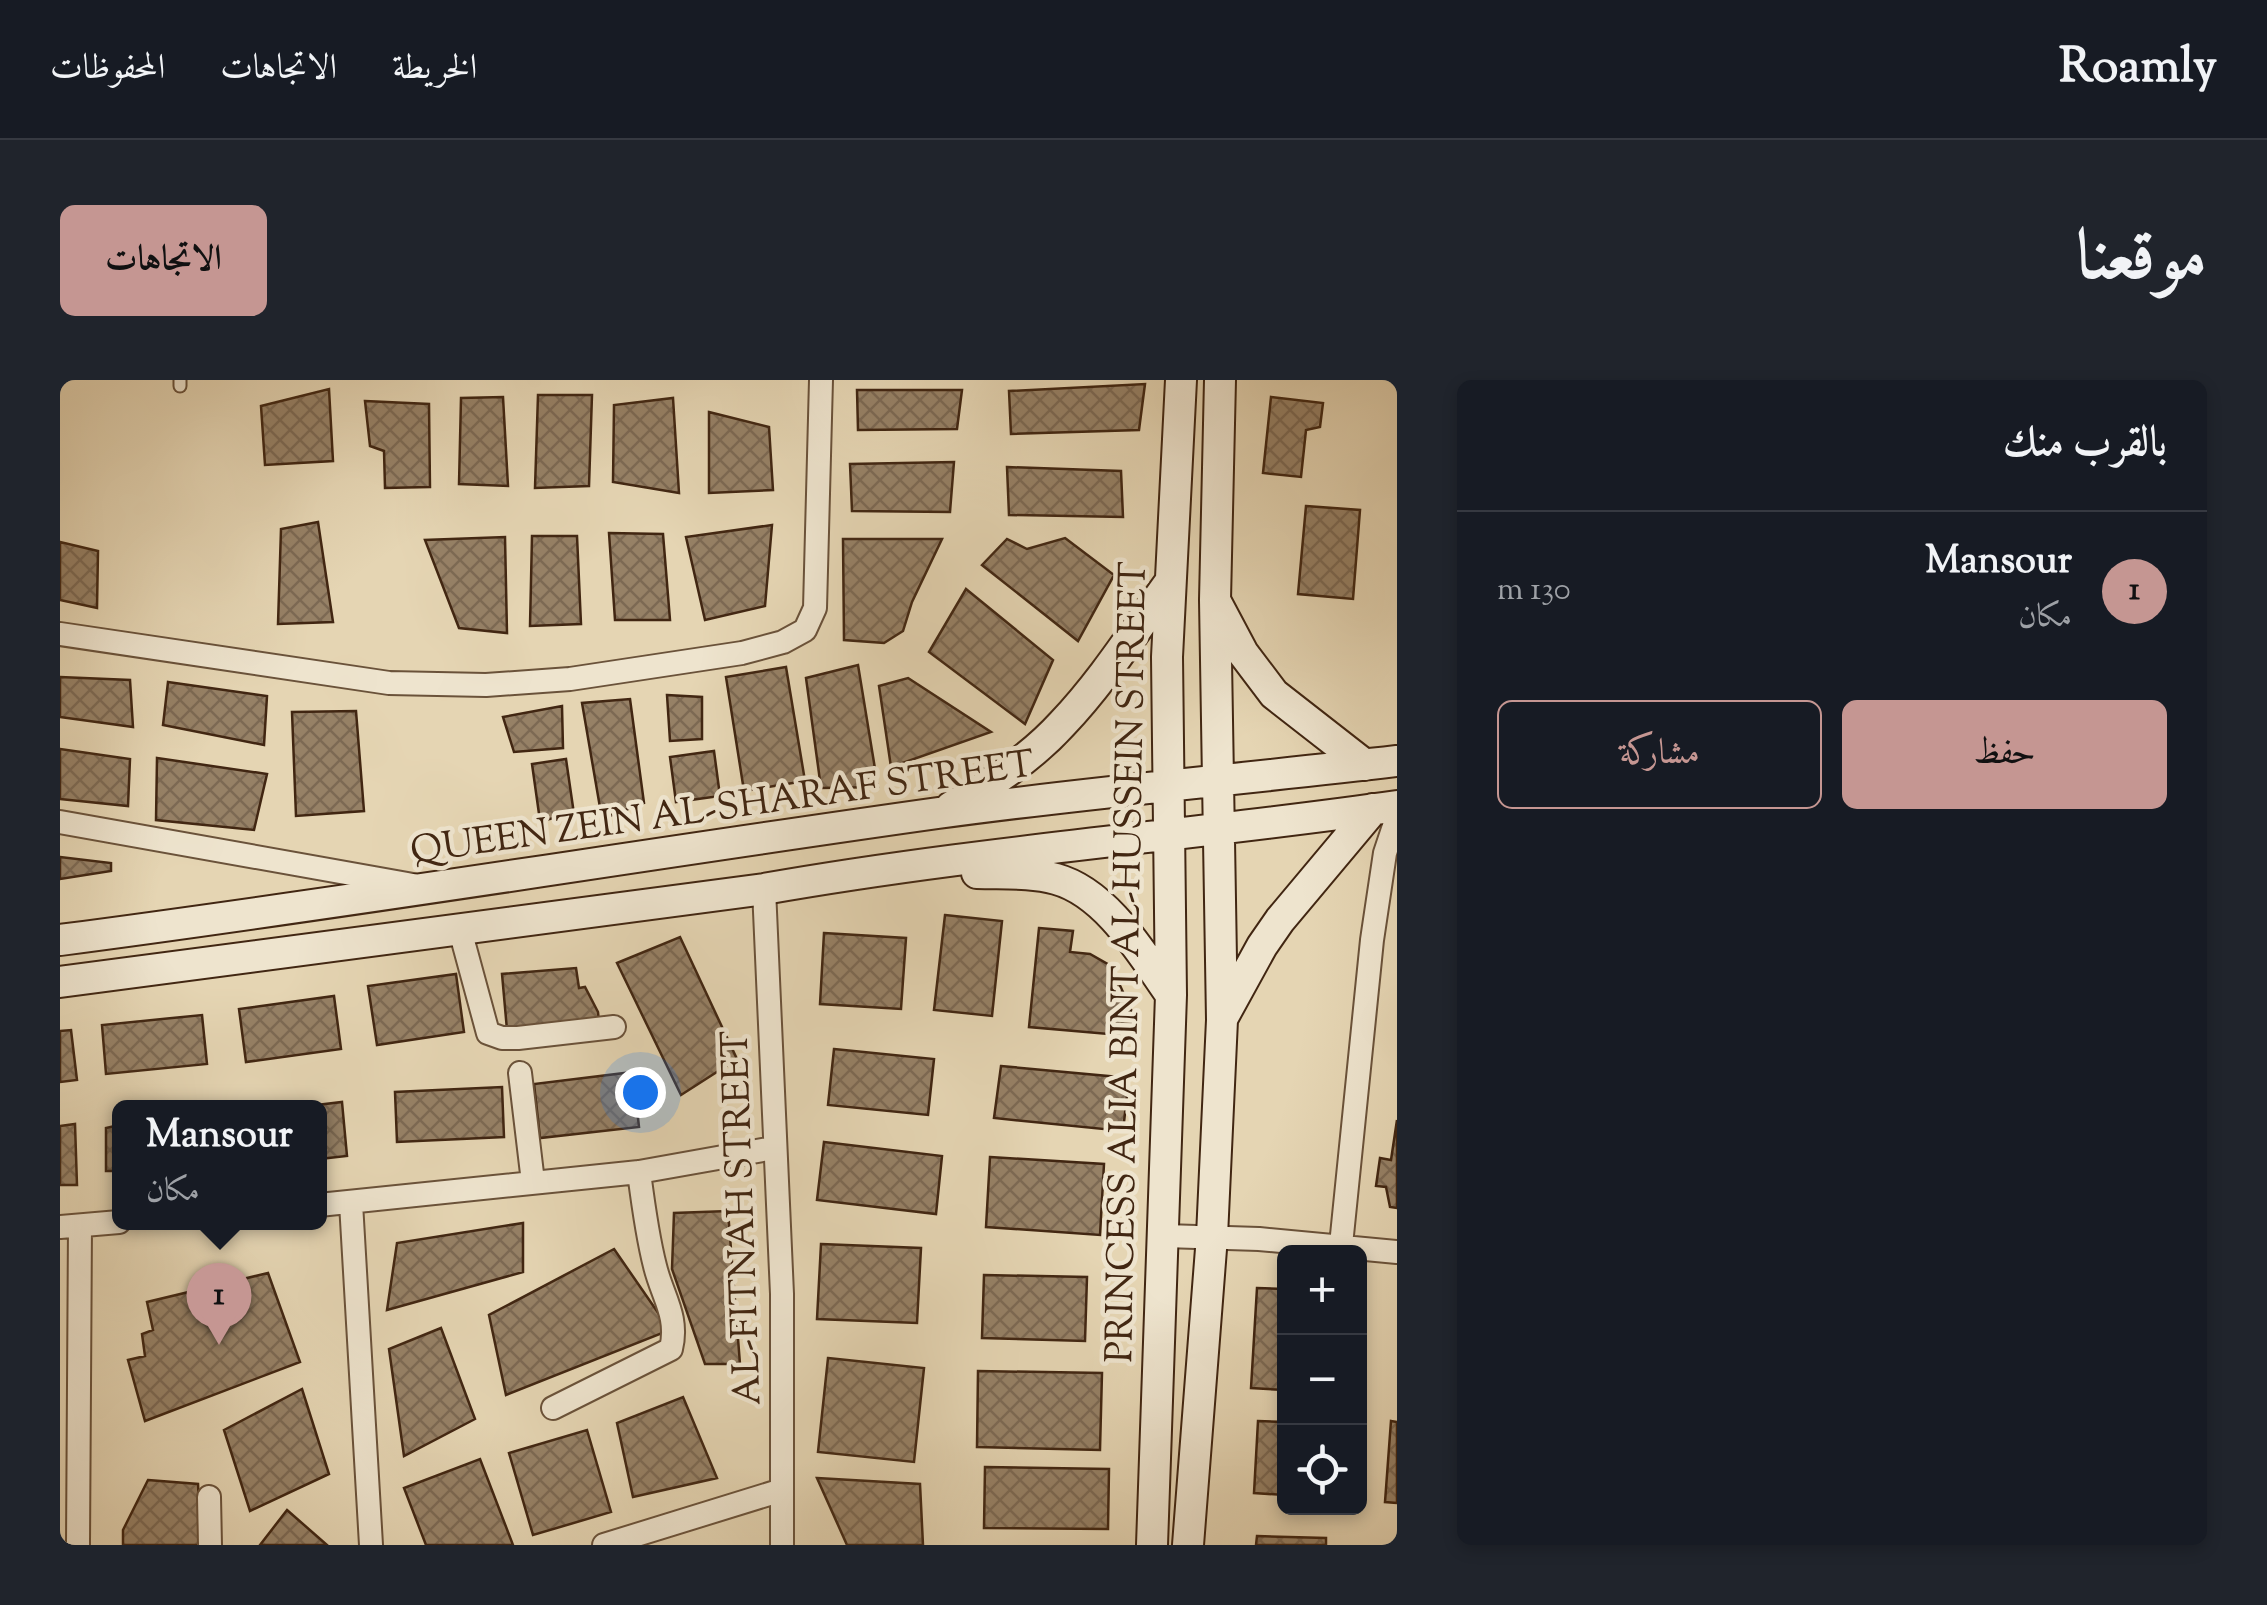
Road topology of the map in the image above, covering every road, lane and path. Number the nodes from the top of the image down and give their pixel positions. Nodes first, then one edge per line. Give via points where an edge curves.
1 (800, 380) edge
2 (1181, 380) edge
3 (1220, 380) edge
4 (822, 381) edge
5 (1170, 582) junction
6 (1215, 600) junction
7 (60, 634) edge
8 (1397, 762) edge
9 (1365, 765) junction
10 (1219, 780) junction
11 (1170, 785) junction
12 (1389, 811) edge
13 (940, 813) junction
14 (60, 822) edge
15 (1220, 830) junction
16 (1171, 836) junction
17 (869, 871) junction
18 (436, 889) junction
19 (764, 890) junction
20 (460, 930) junction
21 (60, 940) edge
22 (60, 982) edge
23 (1171, 995) junction
24 (1222, 1020) junction
25 (614, 1027) dead end
26 (520, 1073) dead end
27 (774, 1148) junction
28 (639, 1172) junction
29 (534, 1182) junction
30 (351, 1203) junction
31 (327, 1205) edge
32 (112, 1223) edge
33 (70, 1226) edge
34 (1165, 1236) junction
35 (1212, 1236) junction
36 (1342, 1244) junction
37 (1397, 1252) edge
38 (553, 1408) dead end
39 (782, 1490) junction
40 (209, 1497) dead end
41 (78, 1545) edge
42 (210, 1545) edge
43 (371, 1545) edge
44 (604, 1545) edge
45 (782, 1545) edge
46 (1152, 1545) edge
47 (1188, 1545) edge

1 - 4 street
2 - 5 main road, PRINCESS ALIA BINT AL-HUSSEIN STREET
3 - 6 main road
4 - 7 street via 815,608 805,630 783,642 588,676 486,685 389,683
5 - 11 main road, PRINCESS ALIA BINT AL-HUSSEIN STREET
5 - 13 main road via 1063,724 1017,764
6 - 9 main road via 1274,694
6 - 10 main road
8 - 9 main road, QUEEN ZEIN AL-SHARAF STREET
9 - 10 main road, QUEEN ZEIN AL-SHARAF STREET
10 - 11 main road, QUEEN ZEIN AL-SHARAF STREET
10 - 15 main road
11 - 13 main road, QUEEN ZEIN AL-SHARAF STREET
11 - 16 main road, PRINCESS ALIA BINT AL-HUSSEIN STREET
12 - 15 main road
12 - 24 main road via 1280,920
12 - 36 street
13 - 18 main road, QUEEN ZEIN AL-SHARAF STREET
14 - 18 street
15 - 16 main road
15 - 24 main road
16 - 17 main road
16 - 23 main road, PRINCESS ALIA BINT AL-HUSSEIN STREET
17 - 19 main road
17 - 23 main road via 1059,879 1110,914
18 - 21 main road, QUEEN ZEIN AL-SHARAF STREET
19 - 20 main road
19 - 27 street, AL-FITNAH STREET
20 - 22 main road
20 - 25 street via 488,1032 518,1038
23 - 34 main road, PRINCESS ALIA BINT AL-HUSSEIN STREET
24 - 35 main road
26 - 29 street
27 - 28 street
27 - 39 street, AL-FITNAH STREET
28 - 29 street
28 - 38 street via 655,1268 673,1312 671,1349
29 - 30 street
30 - 31 street
30 - 43 street
32 - 33 street
33 - 41 street
34 - 35 street
34 - 46 main road, PRINCESS ALIA BINT AL-HUSSEIN STREET
35 - 36 street
35 - 47 main road
36 - 37 street
39 - 44 street
39 - 45 street, AL-FITNAH STREET
40 - 42 street

